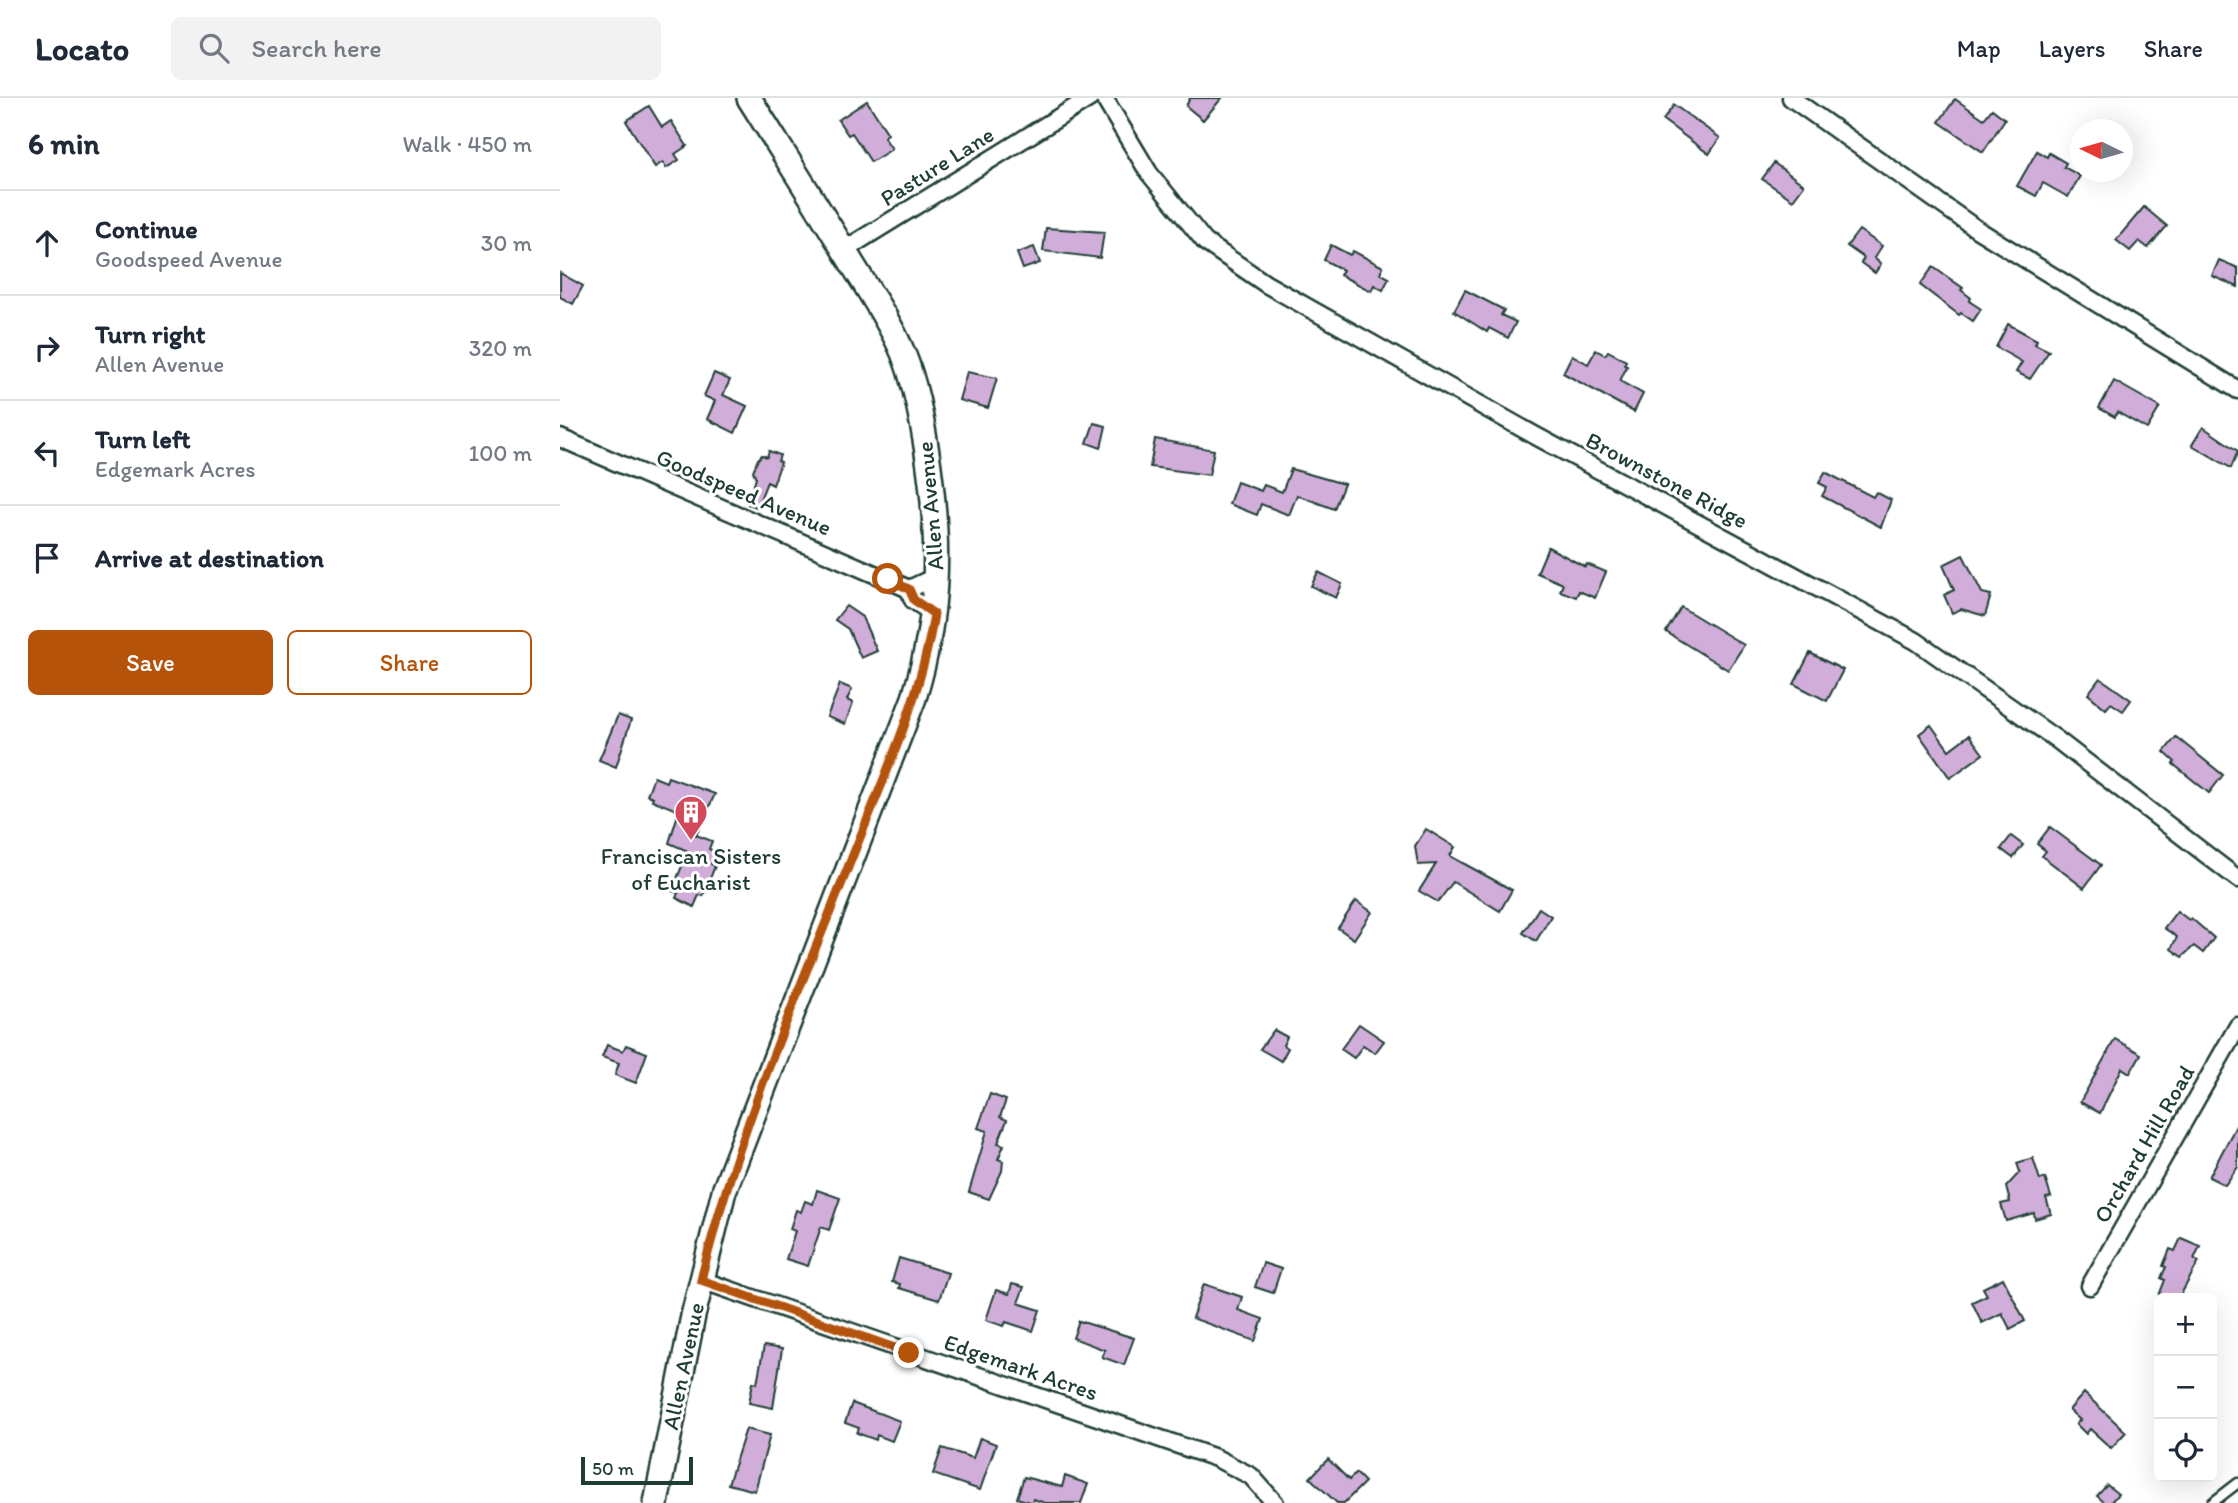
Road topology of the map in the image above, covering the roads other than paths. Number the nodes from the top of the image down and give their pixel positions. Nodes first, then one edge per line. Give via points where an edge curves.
1 (749, 98) edge
2 (1090, 98) edge
3 (1104, 98) edge
4 (1791, 98) edge
5 (844, 250) junction
6 (2238, 390) edge
7 (560, 438) edge
8 (937, 576) junction
9 (909, 589) junction
10 (934, 614) junction
11 (2238, 880) edge
12 (2238, 1026) edge
13 (701, 1280) junction
14 (2090, 1286) dead end
15 (2238, 1483) edge
16 (656, 1503) edge
17 (1275, 1503) edge
18 (2212, 1503) edge

1 - 5 street, Allen Avenue
2 - 5 street, Pasture Lane
3 - 11 street, Brownstone Ridge via 1149,173 1205,242 1266,284 1522,429 1916,641 2056,738
4 - 6 street via 1978,230
5 - 8 street, Allen Avenue via 903,352 913,384 929,464
7 - 9 street, Goodspeed Avenue
8 - 9 street
8 - 10 street, Allen Avenue
9 - 10 street, Goodspeed Avenue via 914,600
10 - 13 street, Allen Avenue via 914,698 737,1150
12 - 14 street, Orchard Hill Road
13 - 16 street, Allen Avenue
13 - 17 street, Edgemark Acres via 1227,1462 1251,1476
15 - 18 lane

